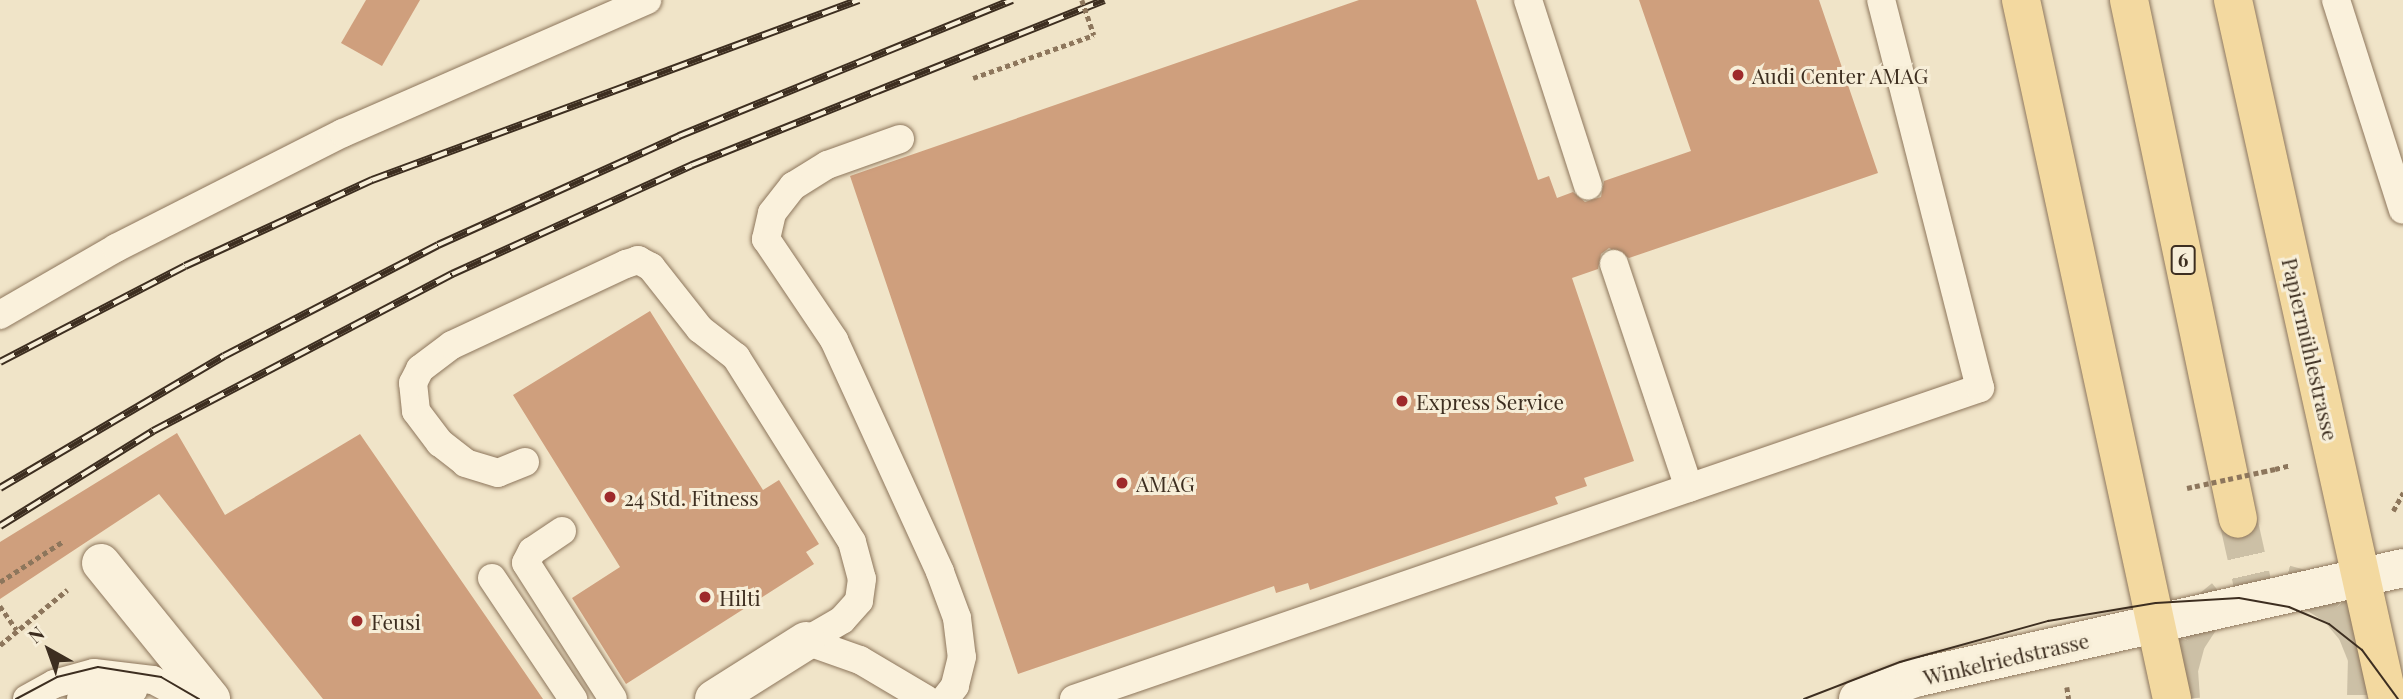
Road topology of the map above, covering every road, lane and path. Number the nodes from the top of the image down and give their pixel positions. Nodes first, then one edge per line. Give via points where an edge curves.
1 (647, 0) edge
2 (1082, 0) edge
3 (1528, 0) edge
4 (1881, 0) edge
5 (2021, 0) edge
6 (2129, 0) edge
7 (2233, 0) edge
8 (2336, 0) edge
9 (973, 78) dead end
10 (901, 139) dead end
11 (1588, 186) dead end
12 (2403, 210) edge
13 (1614, 264) dead end
14 (0, 315) edge
15 (525, 462) dead end
16 (2274, 469) dead end
17 (1689, 488) junction
18 (2188, 488) dead end
19 (2403, 493) edge
20 (2392, 512) dead end
21 (2238, 519) tunnel mouth
22 (562, 531) dead end
23 (72, 536) dead end
24 (101, 562) joint
25 (2403, 568) edge
26 (2361, 577) junction
27 (492, 578) dead end
28 (0, 582) edge
29 (0, 606) edge
30 (2155, 623) junction
31 (17, 630) junction
32 (806, 641) junction
33 (0, 645) edge
34 (27, 699) edge
35 (81, 699) edge
36 (181, 699) edge
37 (188, 699) edge
38 (211, 699) edge
39 (573, 699) edge
40 (613, 699) edge
41 (714, 699) edge
42 (926, 699) edge
43 (945, 699) edge
44 (1073, 699) edge
45 (1858, 699) edge
46 (2172, 699) edge
47 (2388, 699) edge

1 - 14 lane via 343,134 116,248
2 - 9 path, bridge via 1094,35
3 - 11 lane
4 - 17 lane via 1980,388
5 - 30 main road
6 - 21 main road, 6
7 - 26 main road, Papiermühlestrasse
8 - 12 lane
10 - 43 lane via 827,165 793,186 772,213 766,239 769,251 834,340 940,572 957,618 962,657 955,686
13 - 17 lane
15 - 32 lane via 498,473 466,463 440,443 416,411 413,383 419,369 452,345 626,264 638,260 651,267 694,322 736,357 852,542 862,579 859,601 842,620
16 - 18 path, bridge
17 - 44 lane
19 - 20 path
22 - 40 lane via 532,551 526,563
23 - 28 path
24 - 31 path
24 - 38 main road
25 - 26 main road, Winkelriedstrasse
26 - 30 main road, Winkelriedstrasse
26 - 47 main road, Papiermühlestrasse
27 - 39 lane
29 - 31 path
30 - 45 main road, Winkelriedstrasse via 1915,678
30 - 46 main road
31 - 33 path
32 - 41 main road
32 - 42 lane via 860,660
34 - 37 lane via 54,684 94,673 153,680
35 - 36 lane via 130,689

